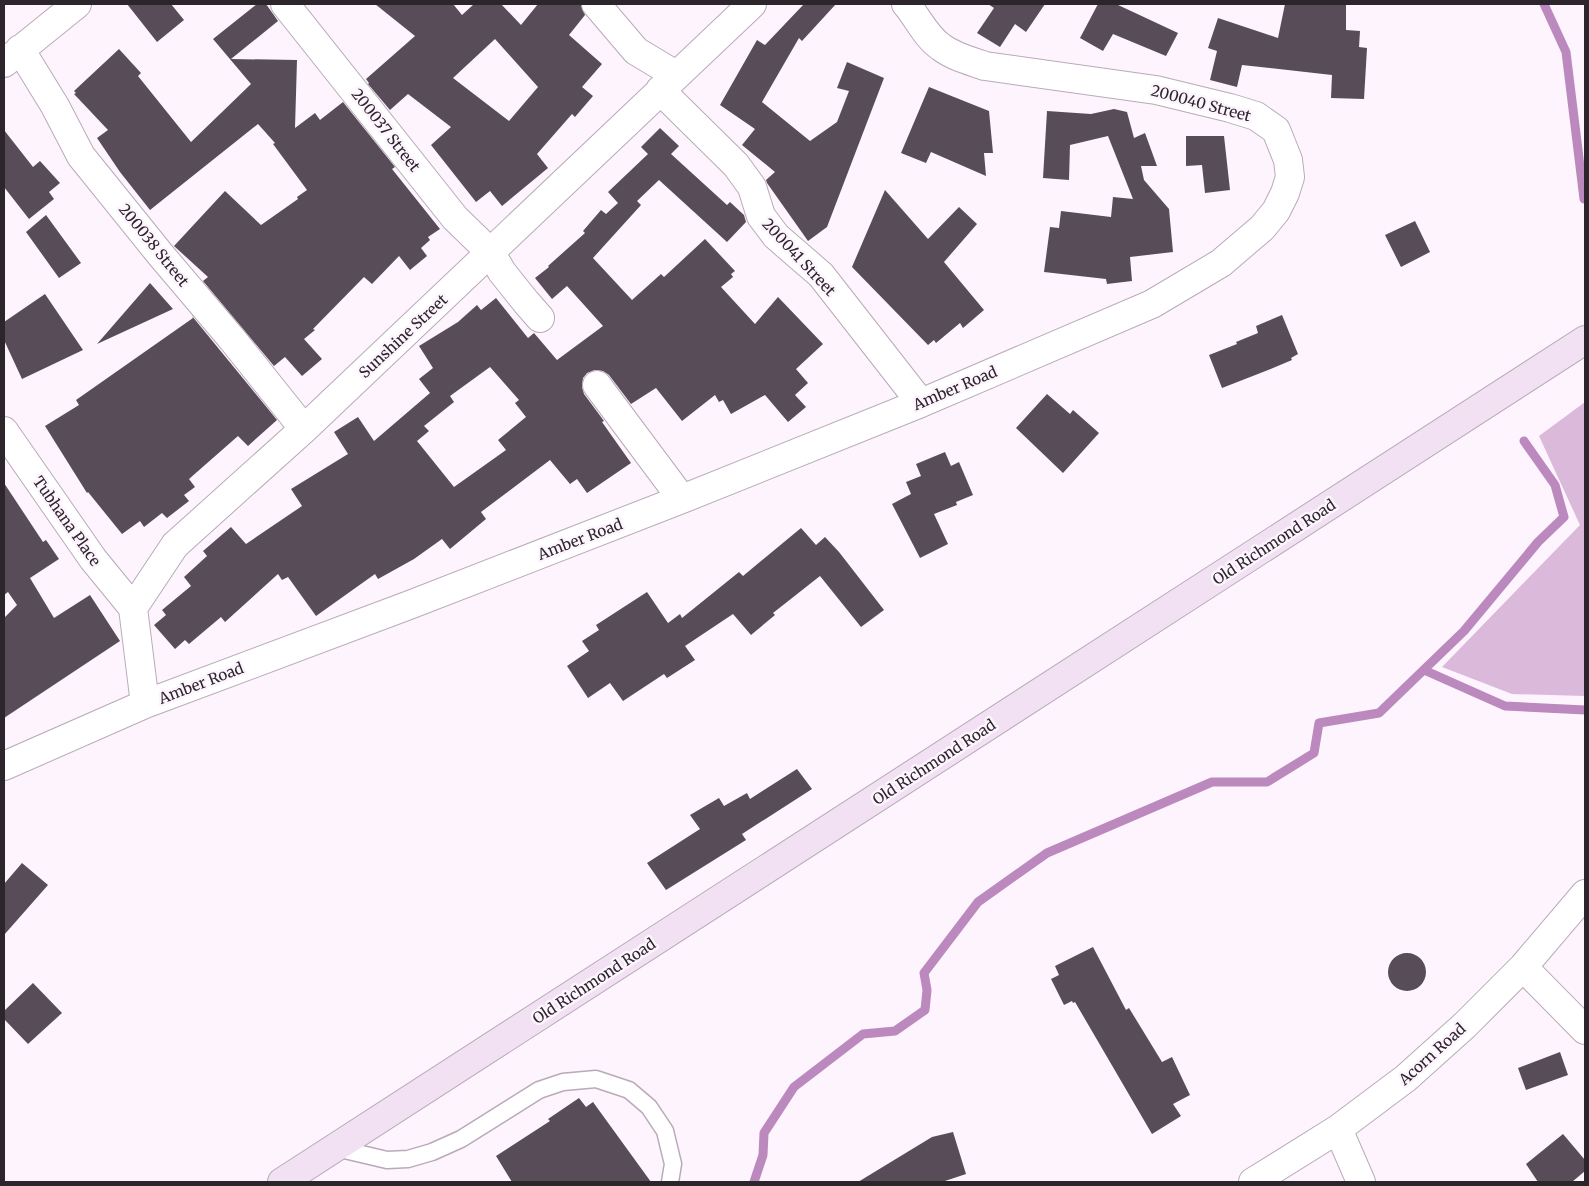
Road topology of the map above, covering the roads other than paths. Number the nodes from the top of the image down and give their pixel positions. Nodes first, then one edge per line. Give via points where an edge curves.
1 (77, 4) edge
2 (285, 4) edge
3 (596, 4) edge
4 (752, 4) edge
5 (906, 4) edge
6 (12, 56) edge
7 (668, 82) junction
8 (491, 253) junction
9 (1152, 304) joint
10 (540, 318) dead end
11 (1585, 340) edge
12 (597, 385) dead end
13 (921, 403) junction
14 (304, 429) junction
15 (4, 431) edge
16 (682, 499) junction
17 (133, 608) junction
18 (145, 704) junction
19 (4, 766) edge
20 (1585, 894) edge
21 (1523, 967) junction
22 (1585, 1030) edge
23 (1338, 1128) junction
24 (336, 1148) junction
25 (282, 1182) edge
26 (670, 1182) edge
27 (1253, 1182) edge
28 (1361, 1182) edge

1 - 6 street
2 - 8 street, 200037 Street via 455,218
3 - 7 street, 200041 Street
4 - 7 street, Sunshine Street
5 - 9 street, 200040 Street via 941,47 985,66 1156,90 1256,116 1276,130 1288,160 1290,177 1276,211 1222,264
6 - 14 street, 200038 Street via 55,106 82,156
7 - 8 street, Sunshine Street
7 - 13 street, 200041 Street via 752,187 761,216 776,236 820,275
8 - 10 street, 200037 Street via 502,272
8 - 14 street, Sunshine Street
9 - 13 street, Amber Road
11 - 24 street, Old Richmond Road
12 - 16 street
13 - 16 street, Amber Road
14 - 17 street, Sunshine Street via 175,545
15 - 17 street, Tubhana Place via 93,559
16 - 18 street, Amber Road
17 - 18 street
18 - 19 street, Amber Road
20 - 21 street, Acorn Road
21 - 22 street
21 - 23 street, Acorn Road via 1406,1078
23 - 27 street, Acorn Road
23 - 28 street
24 - 25 street, Old Richmond Road
24 - 26 lane via 387,1160 408,1159 461,1139 539,1090 563,1082 596,1079 629,1090 649,1107 665,1131 672,1164

